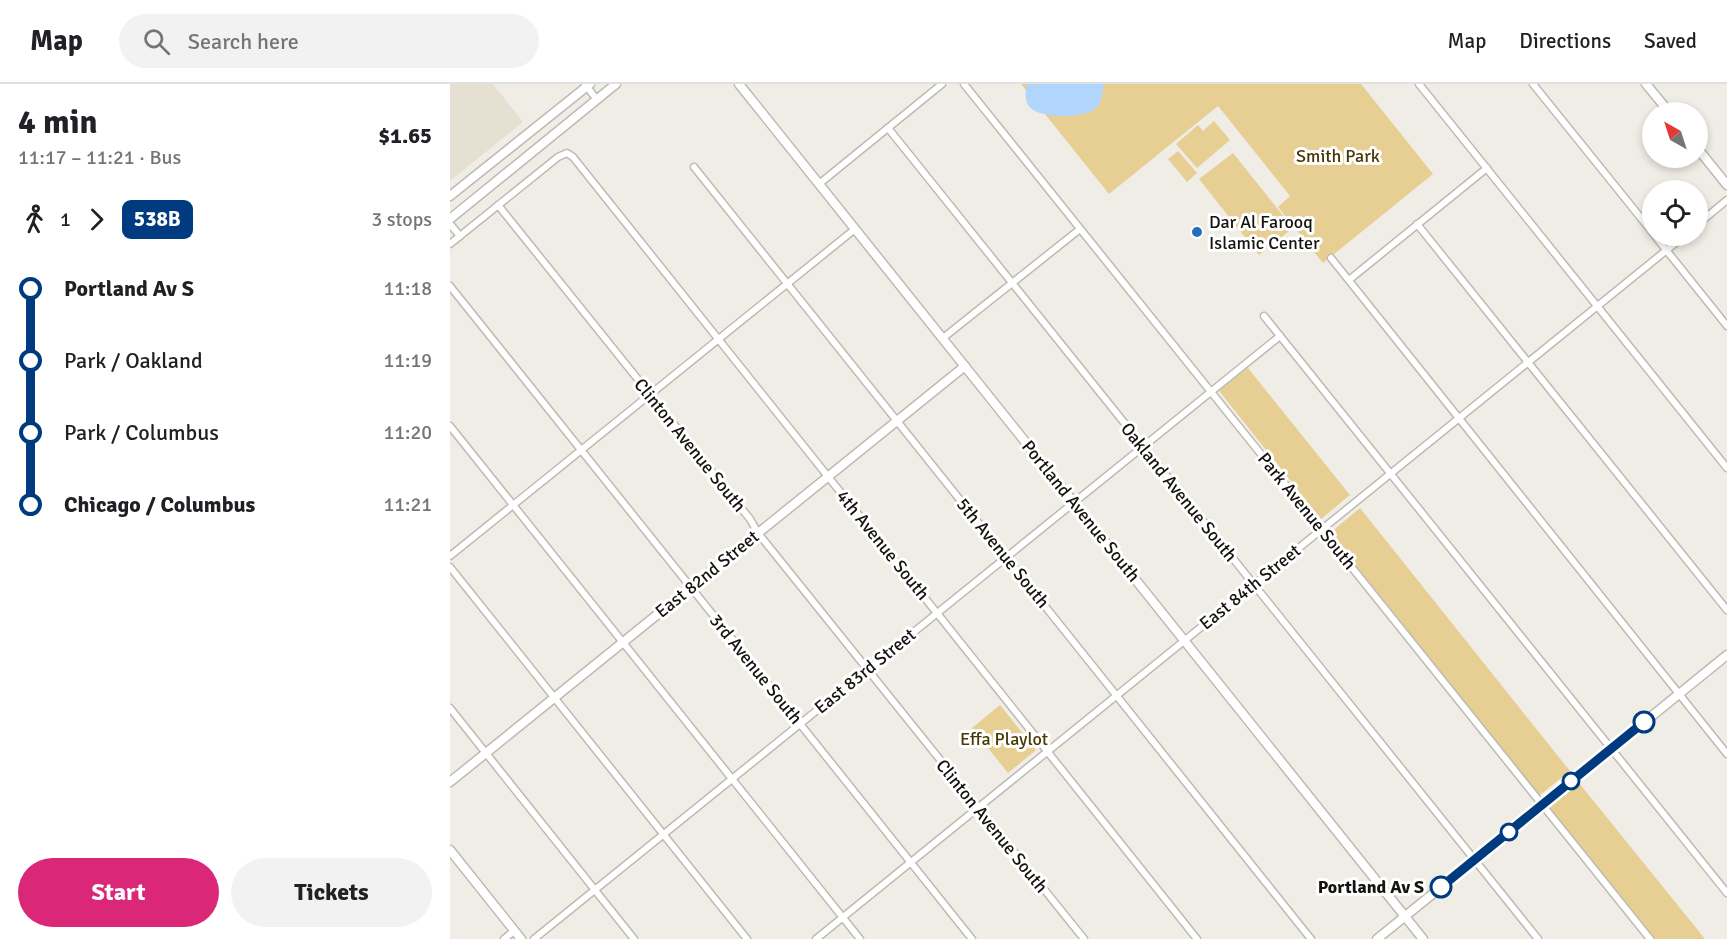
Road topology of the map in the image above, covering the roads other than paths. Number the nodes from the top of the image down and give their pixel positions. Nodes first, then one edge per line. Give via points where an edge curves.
1 (616, 84) edge
2 (739, 84) edge
3 (942, 84) edge
4 (964, 84) edge
5 (1419, 84) edge
6 (1533, 84) edge
7 (1646, 84) edge
8 (587, 85) edge
9 (597, 100) junction
10 (1661, 102) edge
11 (554, 113) junction
12 (565, 126) junction
13 (537, 128) junction
14 (888, 128) junction
15 (547, 141) junction
16 (1708, 161) edge
17 (694, 167) dead end
18 (1487, 168) junction
19 (819, 184) junction
20 (1727, 185) edge
21 (450, 196) edge
22 (1727, 200) edge
23 (498, 205) junction
24 (1708, 216) edge
25 (450, 219) edge
26 (1642, 219) edge
27 (450, 224) edge
28 (1418, 224) junction
29 (855, 229) junction
30 (1080, 229) junction
31 (460, 236) junction
32 (450, 244) edge
33 (1663, 246) edge
34 (1671, 246) edge
35 (1666, 250) junction
36 (1332, 258) dead end
37 (1349, 280) junction
38 (1012, 282) junction
39 (788, 284) junction
40 (450, 286) edge
41 (1597, 306) junction
42 (1264, 316) dead end
43 (1727, 326) edge
44 (1280, 336) junction
45 (942, 338) junction
46 (718, 339) junction
47 (1528, 362) junction
48 (965, 366) junction
49 (1211, 392) junction
50 (650, 394) junction
51 (1459, 418) junction
52 (897, 420) junction
53 (450, 426) edge
54 (1143, 447) junction
55 (581, 450) junction
56 (1727, 468) edge
57 (1390, 474) junction
58 (829, 476) junction
59 (1074, 503) junction
60 (513, 505) junction
61 (1322, 530) junction
62 (758, 533) junction
63 (450, 556) edge
64 (1006, 557) junction
65 (450, 567) edge
66 (1253, 585) junction
67 (691, 587) junction
68 (1727, 610) edge
69 (938, 613) junction
70 (1184, 641) junction
71 (623, 642) junction
72 (1727, 655) edge
73 (867, 670) junction
74 (1678, 694) junction
75 (1117, 696) junction
76 (555, 698) junction
77 (450, 708) edge
78 (800, 724) junction
79 (1610, 749) junction
80 (1048, 752) junction
81 (486, 753) junction
82 (1727, 754) edge
83 (732, 779) junction
84 (450, 782) edge
85 (1542, 805) junction
86 (978, 808) junction
87 (664, 834) junction
88 (450, 850) edge
89 (1474, 860) junction
90 (911, 862) junction
91 (595, 890) junction
92 (1727, 893) edge
93 (1404, 917) junction
94 (843, 918) junction
95 (514, 931) junction
96 (504, 939) edge
97 (521, 939) edge
98 (534, 939) edge
99 (634, 939) edge
100 (747, 939) edge
101 (816, 939) edge
102 (860, 939) edge
103 (972, 939) edge
104 (1084, 939) edge
105 (1197, 939) edge
106 (1311, 939) edge
107 (1377, 939) edge
108 (1423, 939) edge
109 (1538, 939) edge
110 (1650, 939) edge

1 - 9 main road
2 - 19 main road, Portland Avenue South
3 - 14 street
4 - 30 street, Park Avenue South
5 - 18 street
6 - 26 street
7 - 10 main road
8 - 9 street
8 - 11 main road
9 - 12 main road
11 - 12 main road
11 - 13 main road
12 - 15 main road
13 - 15 main road
13 - 21 main road
14 - 19 street
14 - 38 street, Oakland Avenue South
15 - 25 main road
16 - 20 main road
17 - 39 street, 5th Avenue South
18 - 28 street
18 - 41 street
19 - 29 main road, Portland Avenue South
22 - 24 street
23 - 31 street
23 - 46 street, 4th Avenue South via 567,153
23 - 50 street, Clinton Avenue South
27 - 31 street
28 - 37 street
28 - 47 street
29 - 39 street
29 - 45 main road, Portland Avenue South
30 - 38 street
30 - 49 street, Park Avenue South
31 - 32 street
33 - 35 street
34 - 35 street, East 84th Street
35 - 41 street, East 84th Street
35 - 43 street
36 - 37 street
37 - 51 street
38 - 45 street
38 - 54 street, Oakland Avenue South
39 - 46 street
39 - 52 street, 5th Avenue South
40 - 55 street, 3rd Avenue South
41 - 47 street, East 84th Street
41 - 56 street
42 - 44 street
44 - 49 street, East 83rd Street
44 - 57 street
45 - 48 main road, Portland Avenue South
46 - 50 street
46 - 58 street, 4th Avenue South
47 - 51 street, East 84th Street
47 - 68 street
48 - 52 main road, East 82nd Street
48 - 59 main road, Portland Avenue South
49 - 54 street, East 83rd Street
49 - 61 street, Park Avenue South
50 - 55 street
50 - 62 street, Clinton Avenue South
51 - 57 street, East 84th Street
51 - 74 street
52 - 58 main road, East 82nd Street
52 - 64 street, 5th Avenue South
53 - 60 street
54 - 59 street, East 83rd Street
54 - 66 street, Oakland Avenue South
55 - 60 street
55 - 67 street, 3rd Avenue South
57 - 61 street, East 84th Street
57 - 79 street
58 - 62 main road, East 82nd Street
58 - 69 street, 4th Avenue South
59 - 64 street, East 83rd Street
59 - 70 main road, Portland Avenue South
60 - 63 street
60 - 71 street
61 - 66 street, East 84th Street
61 - 85 street, Park Avenue South
62 - 67 main road, East 82nd Street
62 - 73 street, Clinton Avenue South
64 - 69 street, East 83rd Street
64 - 75 street, 5th Avenue South
65 - 76 street
66 - 70 street, East 84th Street
66 - 89 street, Oakland Avenue South
67 - 71 main road, East 82nd Street
67 - 78 street, 3rd Avenue South
69 - 73 street, East 83rd Street
69 - 80 street, 4th Avenue South
70 - 75 street, East 84th Street
70 - 93 main road, Portland Avenue South
71 - 76 main road, East 82nd Street
71 - 83 street
72 - 74 main road
73 - 78 street, East 83rd Street
73 - 86 street, Clinton Avenue South
74 - 79 main road
74 - 82 street
75 - 80 street, East 84th Street
75 - 106 street, 5th Avenue South
76 - 81 main road, East 82nd Street
76 - 87 street
77 - 81 street
78 - 83 street, East 83rd Street
78 - 90 street, 3rd Avenue South
79 - 85 main road
79 - 92 street
80 - 86 street, East 84th Street
80 - 105 street, 4th Avenue South
81 - 84 main road, East 82nd Street
81 - 91 street
83 - 87 street, East 83rd Street
83 - 94 street
85 - 89 main road
85 - 110 street, Park Avenue South
86 - 90 street, East 84th Street
86 - 104 street, Clinton Avenue South
87 - 91 street, East 83rd Street
87 - 100 street
88 - 95 main road
89 - 93 main road
89 - 109 street, Oakland Avenue South
90 - 94 street, East 84th Street
90 - 103 street, 3rd Avenue South
91 - 98 street, East 83rd Street
91 - 99 street
93 - 107 main road
93 - 108 main road, Portland Avenue South
94 - 101 street, East 84th Street
94 - 102 street
95 - 96 street
95 - 97 main road

